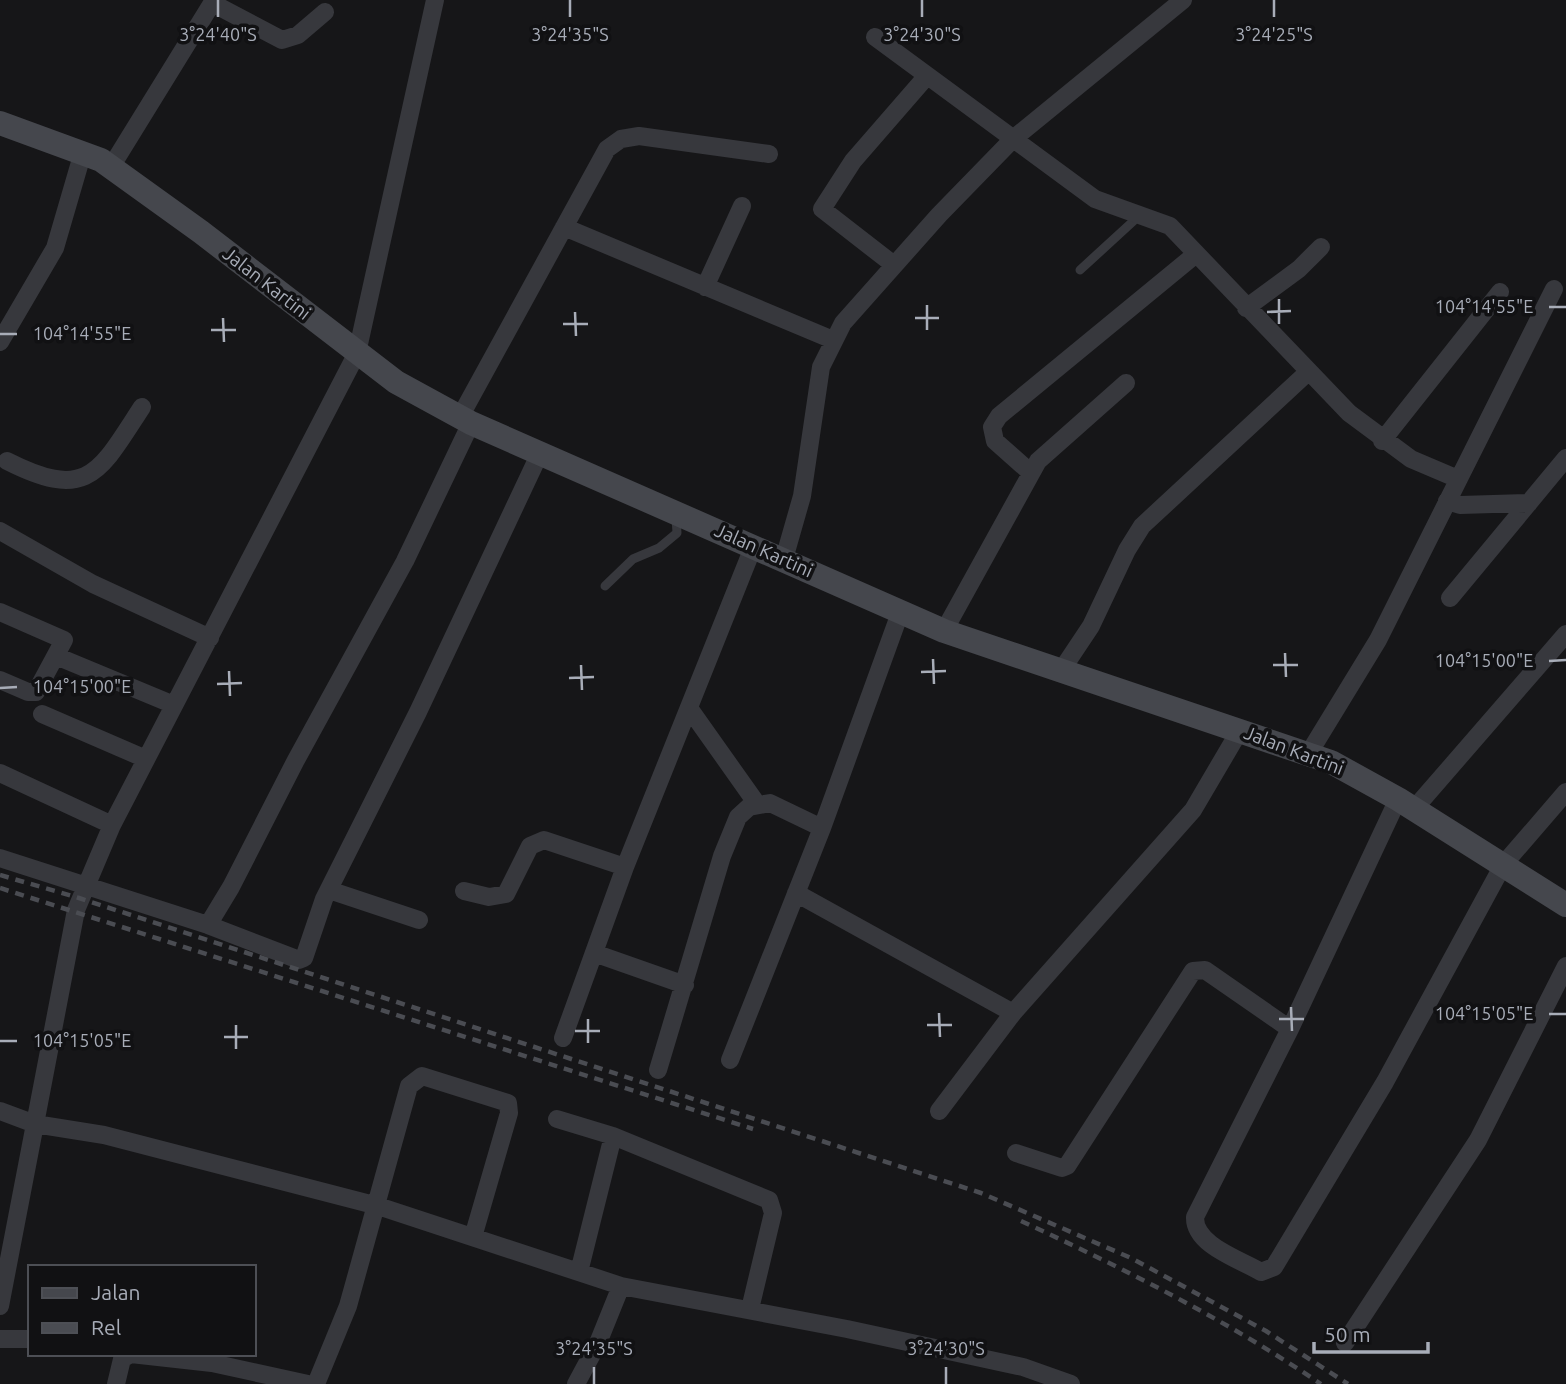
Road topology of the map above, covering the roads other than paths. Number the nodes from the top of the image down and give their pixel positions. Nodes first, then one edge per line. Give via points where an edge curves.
1 (435, 0) edge
2 (1183, 0) edge
3 (213, 2) edge
4 (326, 12) dead end
5 (875, 37) dead end
6 (926, 77) junction
7 (0, 123) edge
8 (1013, 139) junction
9 (83, 152) junction
10 (769, 154) dead end
11 (111, 167) junction
12 (742, 206) dead end
13 (1140, 215) junction
14 (564, 227) junction
15 (1321, 247) dead end
16 (1196, 254) junction
17 (894, 265) junction
18 (1080, 271) dead end
19 (705, 287) junction
20 (1553, 289) dead end
21 (1500, 292) dead end
22 (1247, 307) junction
23 (834, 340) junction
24 (0, 342) edge
25 (357, 353) junction
26 (1307, 373) junction
27 (1126, 383) dead end
28 (142, 407) dead end
29 (466, 420) junction
30 (1382, 441) junction
31 (540, 455) junction
32 (1566, 458) edge
33 (2, 461) edge
34 (1030, 472) junction
35 (1458, 479) junction
36 (1447, 501) junction
37 (1529, 503) junction
38 (676, 512) junction
39 (0, 531) edge
40 (754, 545) junction
41 (783, 559) junction
42 (605, 586) dead end
43 (1450, 598) dead end
44 (0, 612) edge
45 (900, 612) junction
46 (944, 631) junction
47 (1566, 634) edge
48 (210, 638) junction
49 (56, 656) junction
50 (1061, 671) junction
51 (0, 680) edge
52 (174, 705) junction
53 (689, 708) junction
54 (43, 714) dead end
55 (1240, 730) junction
56 (1309, 753) junction
57 (146, 759) junction
58 (0, 773) edge
59 (1566, 792) edge
60 (757, 804) junction
61 (1406, 804) junction
62 (112, 825) junction
63 (822, 828) junction
64 (0, 858) edge
65 (1503, 865) junction
66 (625, 867) junction
67 (83, 887) junction
68 (329, 890) junction
69 (464, 891) dead end
70 (796, 893) junction
71 (1566, 905) edge
72 (419, 920) dead end
73 (208, 925) junction
74 (594, 953) junction
75 (1566, 966) edge
76 (685, 985) junction
77 (1013, 1013) junction
78 (1290, 1029) junction
79 (563, 1038) dead end
80 (730, 1060) dead end
81 (658, 1070) dead end
82 (0, 1111) edge
83 (939, 1111) dead end
84 (557, 1119) dead end
85 (35, 1124) junction
86 (613, 1136) junction
87 (1016, 1153) dead end
88 (378, 1206) junction
89 (473, 1237) junction
90 (579, 1272) junction
91 (621, 1286) junction
92 (0, 1306) edge
93 (750, 1310) junction
94 (0, 1339) edge
95 (28, 1339) edge
96 (1345, 1343) dead end
97 (127, 1356) edge
98 (149, 1356) edge
99 (116, 1384) edge
100 (308, 1384) edge
101 (316, 1384) edge
102 (576, 1384) edge
103 (1071, 1384) edge

1 - 25 street
2 - 8 street
3 - 4 street via 282,40 298,35
3 - 11 street
5 - 6 street
6 - 8 street
6 - 17 street via 853,161 822,209
7 - 9 street, Jalan Kartini
8 - 13 street via 1095,199
8 - 17 street
9 - 11 street, Jalan Kartini
9 - 24 street via 55,248
10 - 14 street via 639,136 621,139 607,149
11 - 25 street, Jalan Kartini
12 - 19 street
13 - 16 street via 1170,226
13 - 18 lane
14 - 19 street
14 - 29 street
15 - 22 street
16 - 22 street
16 - 34 street via 999,415 992,427 995,440
17 - 23 street
19 - 23 street
20 - 35 street
21 - 30 street
22 - 26 street
23 - 41 street via 821,367 802,496
25 - 29 street, Jalan Kartini via 396,382
25 - 48 street
26 - 30 street
26 - 50 street via 1142,526 1091,626
27 - 34 street via 1048,450
28 - 33 street via 105,463 81,478 52,481
29 - 31 street, Jalan Kartini
29 - 73 street via 405,561
30 - 35 street via 1420,464
31 - 38 street, Jalan Kartini
31 - 68 street
32 - 37 street
34 - 46 street
35 - 36 street
36 - 37 street
36 - 56 street via 1378,640
37 - 43 street
38 - 40 street, Jalan Kartini
38 - 42 lane via 677,533 670,541 633,559
39 - 48 street via 93,584
40 - 41 street, Jalan Kartini
40 - 53 street
41 - 45 street, Jalan Kartini
44 - 49 street via 64,640
45 - 46 street, Jalan Kartini
45 - 63 street
46 - 50 street, Jalan Kartini
47 - 61 street
48 - 52 street
49 - 51 street via 36,692
49 - 52 street
50 - 55 street, Jalan Kartini
52 - 57 street
53 - 60 street
53 - 66 street
54 - 57 street
55 - 56 street, Jalan Kartini
55 - 77 street via 1186,818
56 - 61 street, Jalan Kartini
57 - 62 street
58 - 62 street
59 - 65 street
60 - 63 street via 770,803
60 - 76 street via 743,811 727,838
61 - 65 street, Jalan Kartini
61 - 78 street
62 - 67 street
63 - 70 street
64 - 67 street
65 - 71 street, Jalan Kartini
65 - 78 street via 1364,1117 1274,1267 1261,1272 1203,1238 1195,1229 1195,1217
66 - 69 street via 544,840 530,846 506,894 489,897
66 - 74 street
67 - 73 street
67 - 85 street
68 - 72 street
68 - 73 street via 307,951 299,960
70 - 77 street
70 - 80 street
74 - 76 street
74 - 79 street
75 - 96 street via 1478,1140
76 - 81 street
77 - 83 street
78 - 87 street via 1205,970 1194,971 1067,1166
82 - 85 street
84 - 86 street
85 - 88 street via 104,1135
85 - 92 street
86 - 90 street
86 - 93 street via 769,1200 773,1213
88 - 89 street
88 - 89 street via 413,1079 422,1076 502,1099 508,1103 509,1113
88 - 101 street via 348,1306
89 - 90 street
90 - 91 street
91 - 93 street
91 - 102 street
93 - 103 street via 1037,1370
94 - 95 street
97 - 99 street via 122,1359
98 - 100 street via 212,1363

